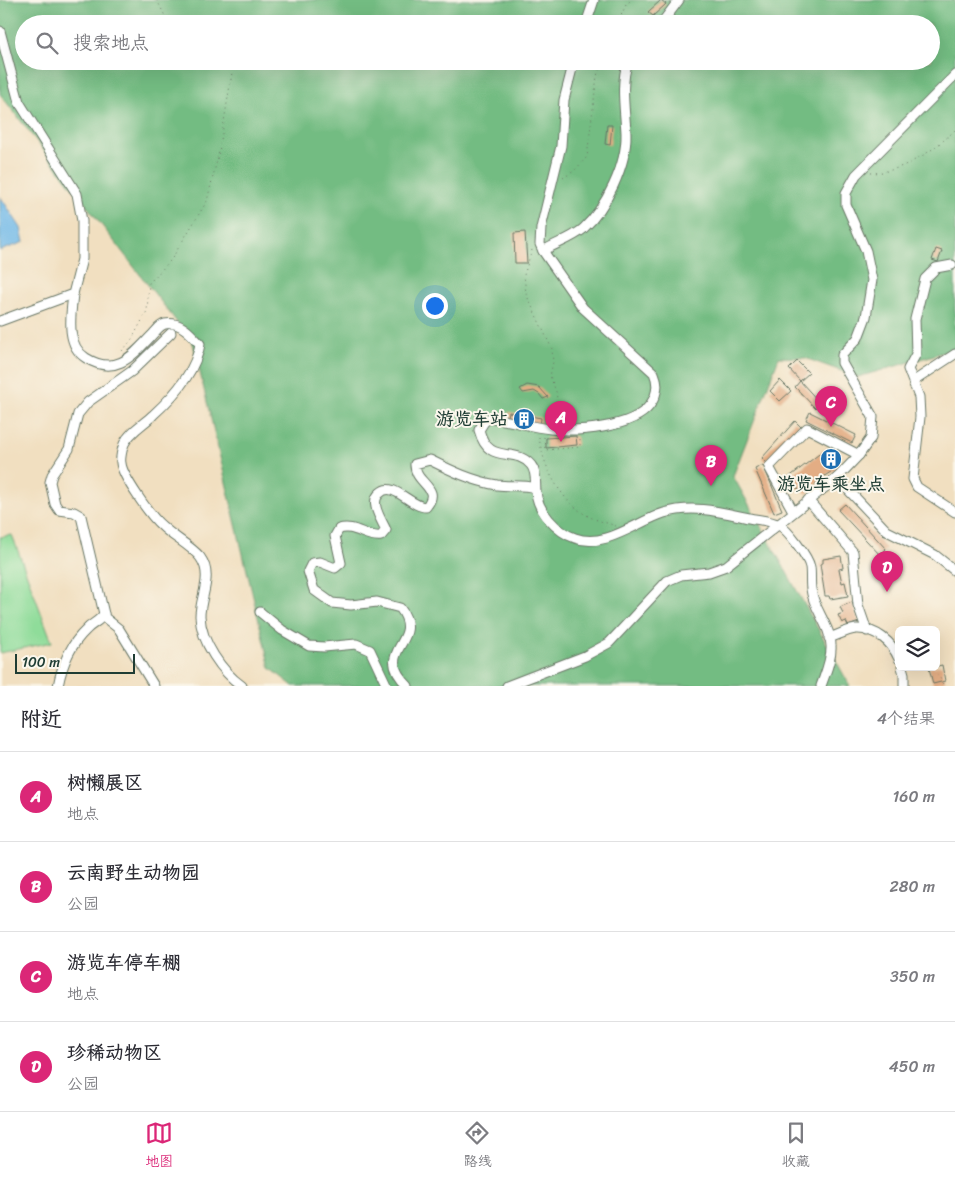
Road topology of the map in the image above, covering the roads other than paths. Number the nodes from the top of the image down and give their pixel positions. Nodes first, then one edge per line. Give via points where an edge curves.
1 (594, 0) edge
2 (679, 0) edge
3 (589, 15) edge
4 (668, 15) edge
5 (0, 31) edge
6 (572, 70) edge
7 (627, 70) edge
8 (955, 75) edge
9 (543, 252) junction
10 (952, 265) dead end
11 (73, 294) junction
12 (0, 321) edge
13 (171, 333) dead end
14 (955, 354) edge
15 (914, 381) junction
16 (859, 455) junction
17 (837, 478) junction
18 (536, 488) junction
19 (808, 500) junction
20 (793, 511) junction
21 (955, 512) edge
22 (779, 525) junction
23 (955, 571) edge
24 (260, 612) dead end
25 (104, 614) junction
26 (867, 631) junction
27 (829, 638) junction
28 (895, 651) edge
29 (903, 671) edge
30 (58, 686) edge
31 (154, 686) edge
32 (242, 686) edge
33 (387, 686) edge
34 (408, 686) edge
35 (507, 686) edge
36 (821, 686) edge
37 (904, 686) edge

1 - 3 street
2 - 4 street
5 - 11 street via 19,102 77,194 82,221 82,260
6 - 9 street via 564,100 561,146 541,228
7 - 9 street via 625,148 616,182 583,228
8 - 16 street via 862,168 846,193 846,206 866,251 872,280 870,304 858,338 842,355 842,362 872,417 871,438
9 - 18 street via 583,308 654,373 658,382 646,410 612,425 550,429 490,418 484,422 479,430 487,448 531,465
10 - 15 street via 936,268 925,279 915,319 916,354 908,368
11 - 12 street
11 - 32 street via 71,332 75,346 96,364 109,367 118,364 131,356 162,324 172,323 187,329 200,344 194,368 124,444 121,464 134,491 160,525 200,557 206,568 200,616 208,643 220,663
13 - 25 street via 132,372 88,402 75,421 69,449 52,475 54,504 59,510 81,516
14 - 15 street
15 - 21 street via 920,417 912,480 917,488
16 - 17 street
16 - 20 street via 807,428 770,467
17 - 19 street
17 - 23 street via 887,531 935,555
18 - 22 street via 550,521 576,538 601,540 664,513 703,508
18 - 34 street via 476,481 430,460 422,461 415,464 415,470 432,492 426,507 418,507 396,491 381,491 375,505 386,530 381,536 373,537 356,528 339,529 335,536 341,563 335,568 320,562 312,564 308,571 314,590 332,603 377,602 400,608 408,622 405,638 393,659 397,675
19 - 20 street
19 - 26 street via 853,552 858,605
20 - 22 street
22 - 27 street via 794,540 810,565 811,592
22 - 35 street via 726,566 666,581 609,643 585,656
24 - 33 street via 309,646 356,644 370,650
25 - 30 street via 72,648 64,661
25 - 31 street via 119,629
26 - 27 street via 856,630
26 - 28 street via 886,639
27 - 36 street via 832,646
29 - 37 street

